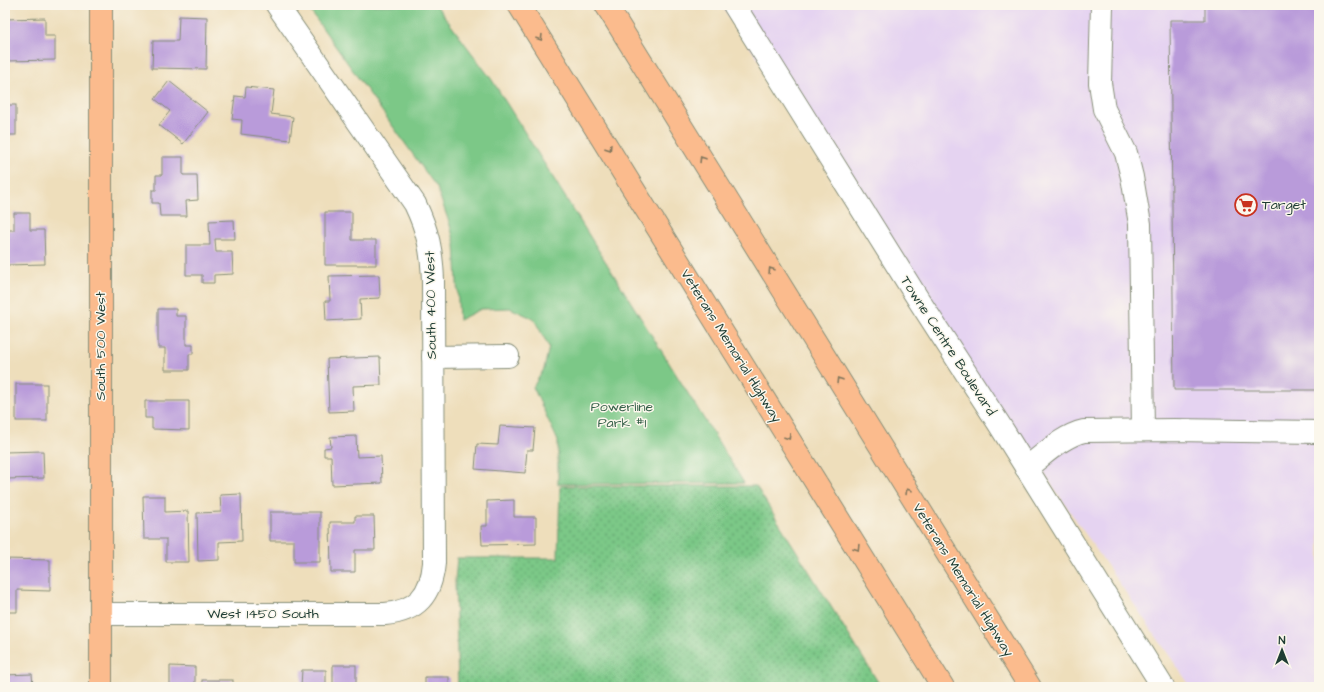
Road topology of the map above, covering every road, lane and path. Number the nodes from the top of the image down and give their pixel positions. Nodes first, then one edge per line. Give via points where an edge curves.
1 (101, 5) edge
2 (277, 5) edge
3 (519, 5) edge
4 (606, 5) edge
5 (734, 5) edge
6 (1102, 5) edge
7 (508, 356) dead end
8 (433, 357) junction
9 (1143, 430) junction
10 (1319, 432) edge
11 (1026, 468) junction
12 (421, 599) joint
13 (980, 607) junction
14 (101, 614) junction
15 (101, 687) edge
16 (943, 687) edge
17 (1030, 687) edge
18 (1040, 687) edge
19 (1163, 687) edge

1 - 14 main road, South 500 West
2 - 8 street, South 400 West via 416,204 424,222 432,260
3 -> 16 main road, Veterans Memorial Highway
13 -> 4 main road, Veterans Memorial Highway
5 - 11 street, Towne Centre Boulevard
6 - 9 street via 1100,83 1104,108 1126,153 1140,224
7 - 8 street
8 - 12 street, South 400 West via 434,563 433,576
9 - 10 street
9 - 11 street via 1076,433
11 - 19 street, Towne Centre Boulevard
12 - 14 street, West 1450 South via 410,608 398,613 385,614
13 - 17 main road, Veterans Memorial Highway
13 - 18 main road
14 - 15 main road, South 500 West

